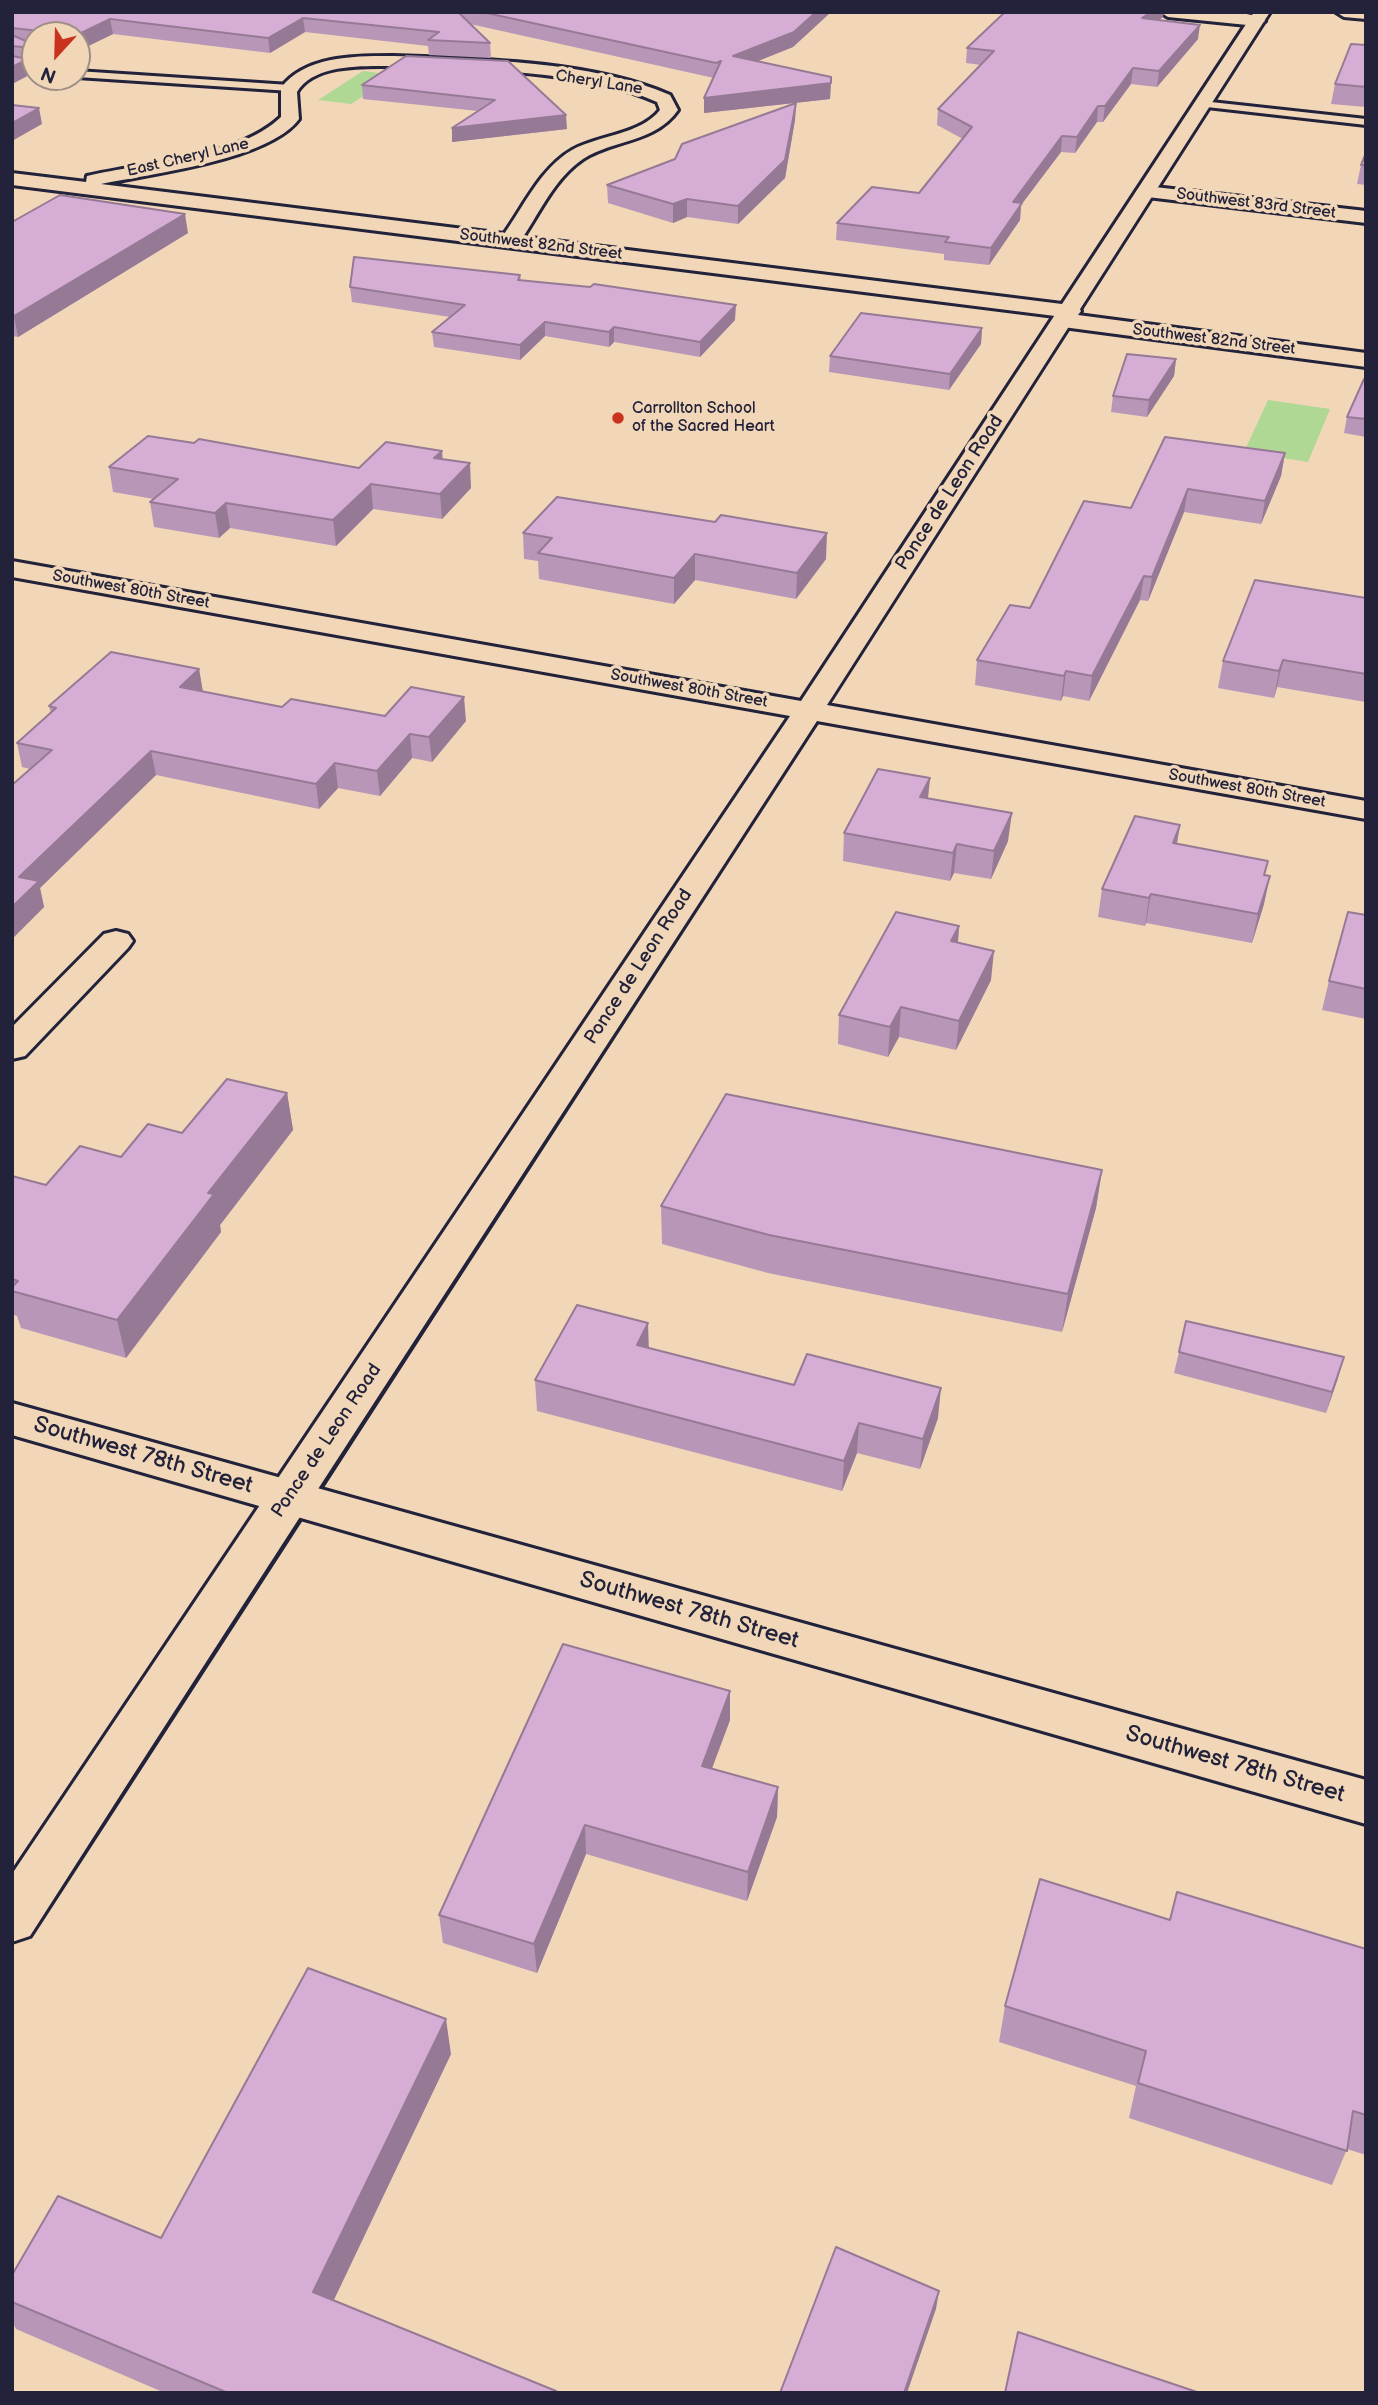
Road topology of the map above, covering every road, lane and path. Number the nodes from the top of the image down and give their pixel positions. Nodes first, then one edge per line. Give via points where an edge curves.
1 (1168, 12) edge
2 (1344, 12) edge
3 (1366, 14) edge
4 (1260, 16) edge
5 (91, 75) edge
6 (290, 88) junction
7 (1202, 104) junction
8 (1366, 122) edge
9 (12, 179) edge
10 (67, 186) junction
11 (1146, 192) junction
12 (1366, 217) edge
13 (510, 241) junction
14 (1066, 315) junction
15 (1366, 360) edge
16 (12, 569) edge
17 (807, 710) junction
18 (1366, 810) edge
19 (116, 941) dead end
20 (12, 1048) edge
21 (12, 1419) edge
22 (289, 1497) junction
23 (1366, 1802) edge
24 (12, 1919) edge

1 - 4 street
2 - 3 street
4 - 7 street, Ponce de Leon Road
5 - 6 lane
6 - 10 street, East Cheryl Lane via 290,119 266,138
6 - 13 street, Cheryl Lane via 318,71 370,61 424,61 637,86 667,102 668,110 654,124 570,160
7 - 8 lane
7 - 11 street, Ponce de Leon Road
9 - 10 street, Southwest 82nd Street
10 - 13 street, Southwest 82nd Street
11 - 12 street, Southwest 83rd Street
11 - 14 street, Ponce de Leon Road
13 - 14 street, Southwest 82nd Street
14 - 15 street, Southwest 82nd Street
14 - 17 street, Ponce de Leon Road
16 - 17 street, Southwest 80th Street
17 - 18 street, Southwest 80th Street
17 - 22 street, Ponce de Leon Road
19 - 20 street
21 - 22 street, Southwest 78th Street
22 - 23 street, Southwest 78th Street
22 - 24 street, Ponce de Leon Road

